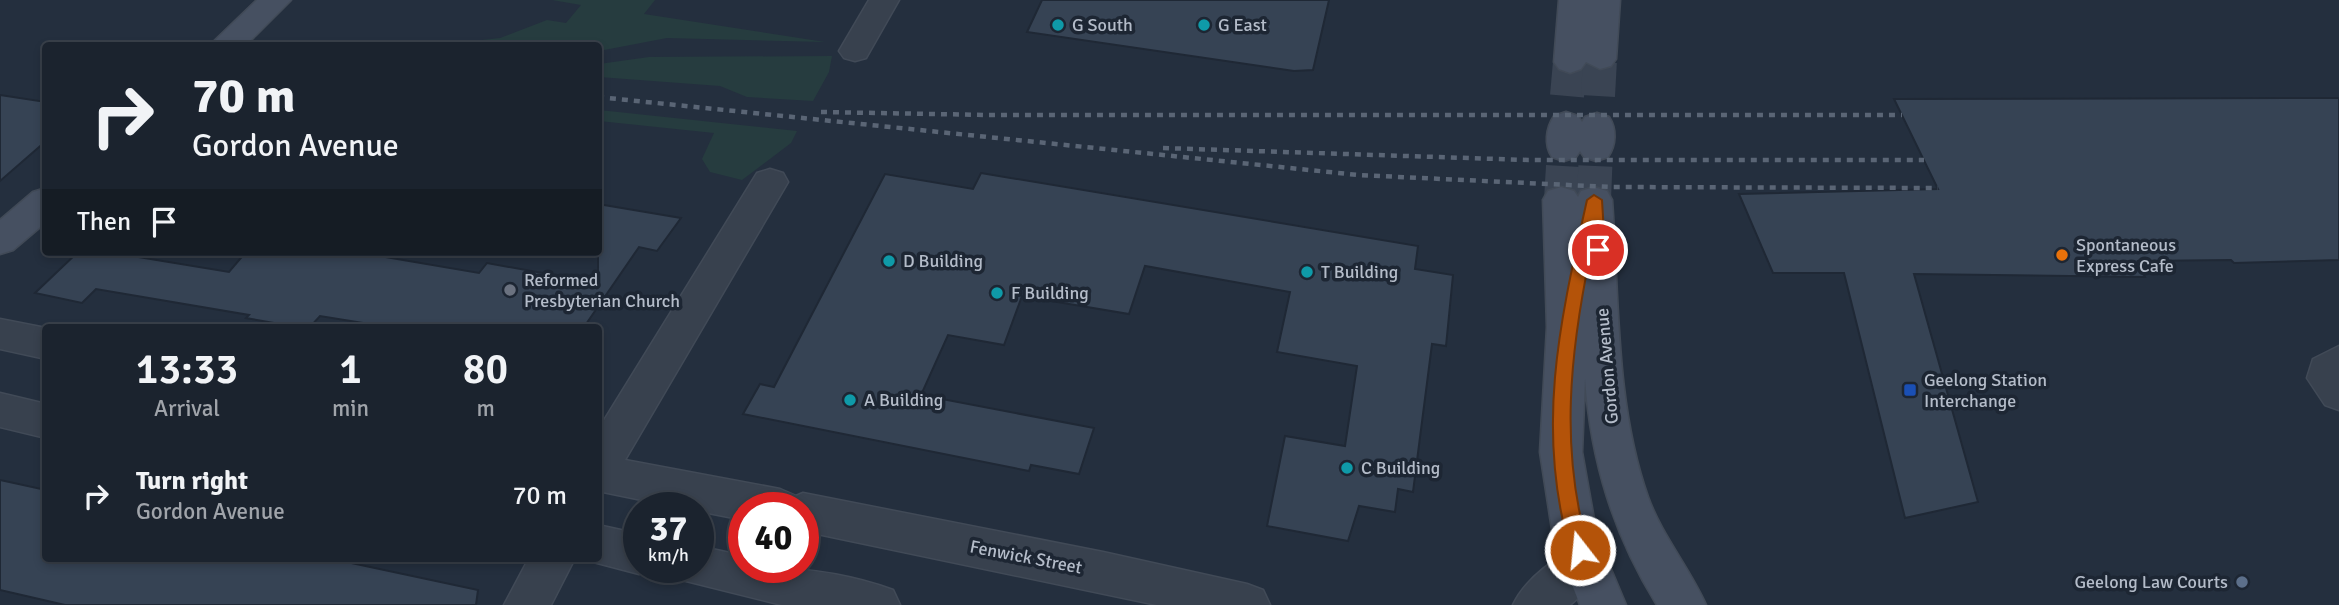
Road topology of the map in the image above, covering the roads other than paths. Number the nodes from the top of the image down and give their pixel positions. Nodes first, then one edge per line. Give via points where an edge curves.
1 (276, 0) edge
2 (884, 0) edge
3 (1574, 0) edge
4 (1596, 0) edge
5 (1605, 0) edge
6 (229, 42) edge
7 (855, 51) dead end
8 (1590, 51) junction
9 (770, 182) dead end
10 (1560, 200) tunnel mouth
11 (42, 204) edge
12 (0, 240) edge
13 (1567, 327) junction
14 (0, 334) edge
15 (42, 343) edge
16 (2339, 362) edge
17 (2339, 393) edge
18 (0, 410) edge
19 (42, 420) edge
20 (602, 463) edge
21 (602, 471) edge
22 (728, 497) edge
23 (819, 515) edge
24 (602, 546) edge
25 (623, 550) edge
26 (550, 562) edge
27 (1584, 565) junction
28 (714, 569) edge
29 (527, 605) edge
30 (877, 605) edge
31 (1247, 605) edge
32 (1536, 605) edge
33 (1603, 605) edge
34 (1683, 605) edge

1 - 6 street
2 - 7 street
3 - 8 street
4 - 8 street
5 - 8 street
9 - 20 street
10 - 13 street, Gordon Avenue
11 - 12 street
13 - 27 street, Gordon Avenue via 1561,452 1569,513
13 - 34 street, Gordon Avenue via 1594,200 1617,462 1640,530
14 - 15 street
16 - 17 street via 2327,370 2327,378
18 - 19 street
21 - 22 street
23 - 31 street, Fenwick Street
24 - 25 street
26 - 29 street
27 - 32 street
27 - 33 street, Gordon Avenue
28 - 30 street

